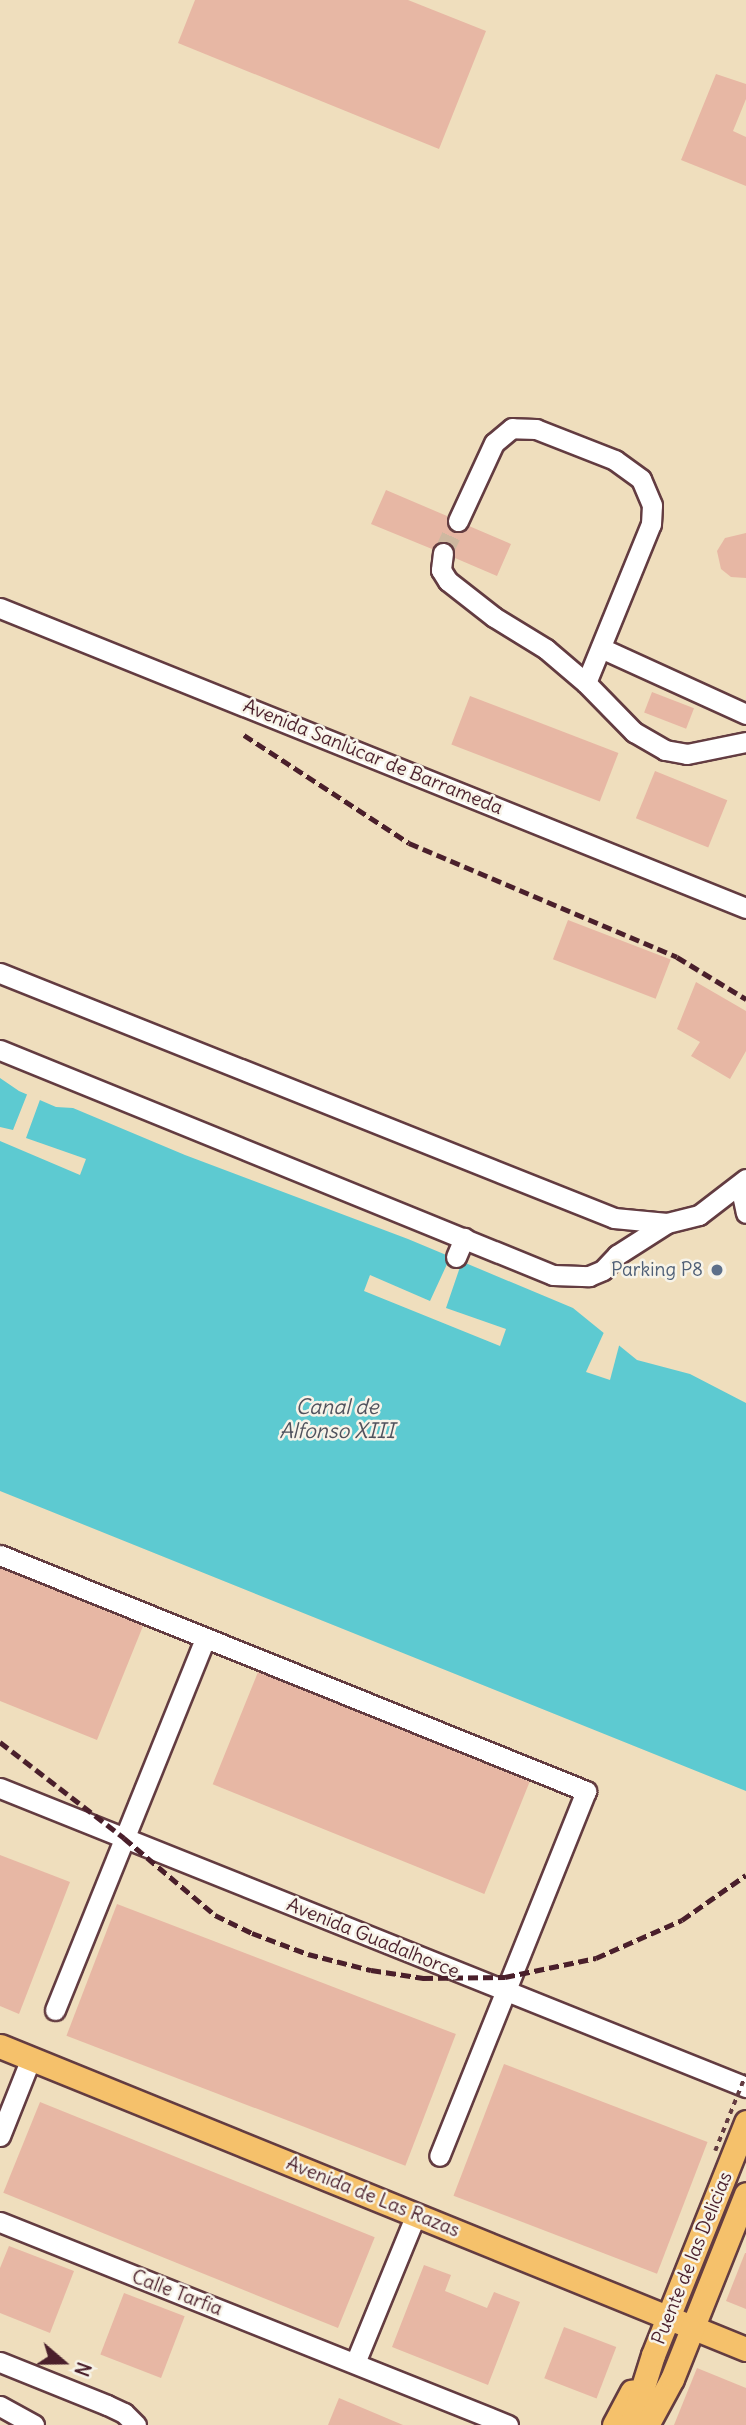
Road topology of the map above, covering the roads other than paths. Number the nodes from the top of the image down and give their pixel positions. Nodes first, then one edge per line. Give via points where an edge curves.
1 (458, 521) tunnel mouth
2 (443, 553) tunnel mouth
3 (0, 608) edge
4 (601, 648) junction
5 (586, 683) junction
6 (746, 714) edge
7 (746, 743) edge
8 (746, 908) edge
9 (0, 973) edge
10 (0, 1050) edge
11 (746, 1179) edge
12 (746, 1187) edge
13 (746, 1213) edge
14 (667, 1223) junction
15 (464, 1238) junction
16 (456, 1257) dead end
17 (0, 1555) edge
18 (205, 1637) junction
19 (0, 1788) edge
20 (124, 1838) junction
21 (506, 1991) junction
22 (55, 2010) dead end
23 (0, 2046) edge
24 (31, 2058) junction
25 (746, 2087) edge
26 (746, 2122) edge
27 (0, 2136) edge
28 (439, 2156) dead end
29 (746, 2194) edge
30 (416, 2214) junction
31 (0, 2222) edge
32 (669, 2317) junction
33 (693, 2327) junction
34 (746, 2349) edge
35 (653, 2355) junction
36 (0, 2362) edge
37 (355, 2363) junction
38 (673, 2379) junction
39 (0, 2406) edge
40 (34, 2425) edge
41 (136, 2425) edge
42 (508, 2425) edge
43 (614, 2425) edge
44 (631, 2425) edge
45 (647, 2425) edge
46 (660, 2425) edge

1 - 4 street via 494,443 512,428 536,429 615,460 641,479 653,505 651,524
2 - 5 street via 442,570 448,581 546,649
3 - 8 street, Avenida Sanlúcar de Barrameda
4 - 5 street
4 - 6 street
5 - 7 street via 634,732 665,750 687,754
9 - 14 street via 614,1218
10 - 15 street
11 - 14 street via 699,1215
12 - 13 street
14 - 15 street via 617,1255 603,1270 575,1278 553,1275
15 - 16 street
17 - 18 street
18 - 20 street
18 - 21 street via 586,1791
19 - 20 street, Avenida Guadalhorce
20 - 21 street, Avenida Guadalhorce
20 - 22 street
21 - 25 street, Avenida Guadalhorce
21 - 28 street
23 - 24 main road, Avenida de Las Razas
24 - 27 street
24 - 30 main road, Avenida de Las Razas
26 - 32 main road, Puente de las Delicias via 723,2155
29 - 33 main road, Puente de las Delicias
30 - 32 main road, Avenida de Las Razas
30 - 37 street
31 - 37 street, Calle Tarfia
32 - 33 main road, Avenida de Las Razas
32 - 35 main road, Puente de las Delicias
33 - 34 main road, Avenida de Las Razas
33 - 38 main road, Puente de las Delicias
35 - 43 main road
35 - 44 main road
36 - 41 street via 107,2405
37 - 42 street, Calle Tarfia
38 - 45 main road
38 - 46 main road
39 - 40 street

